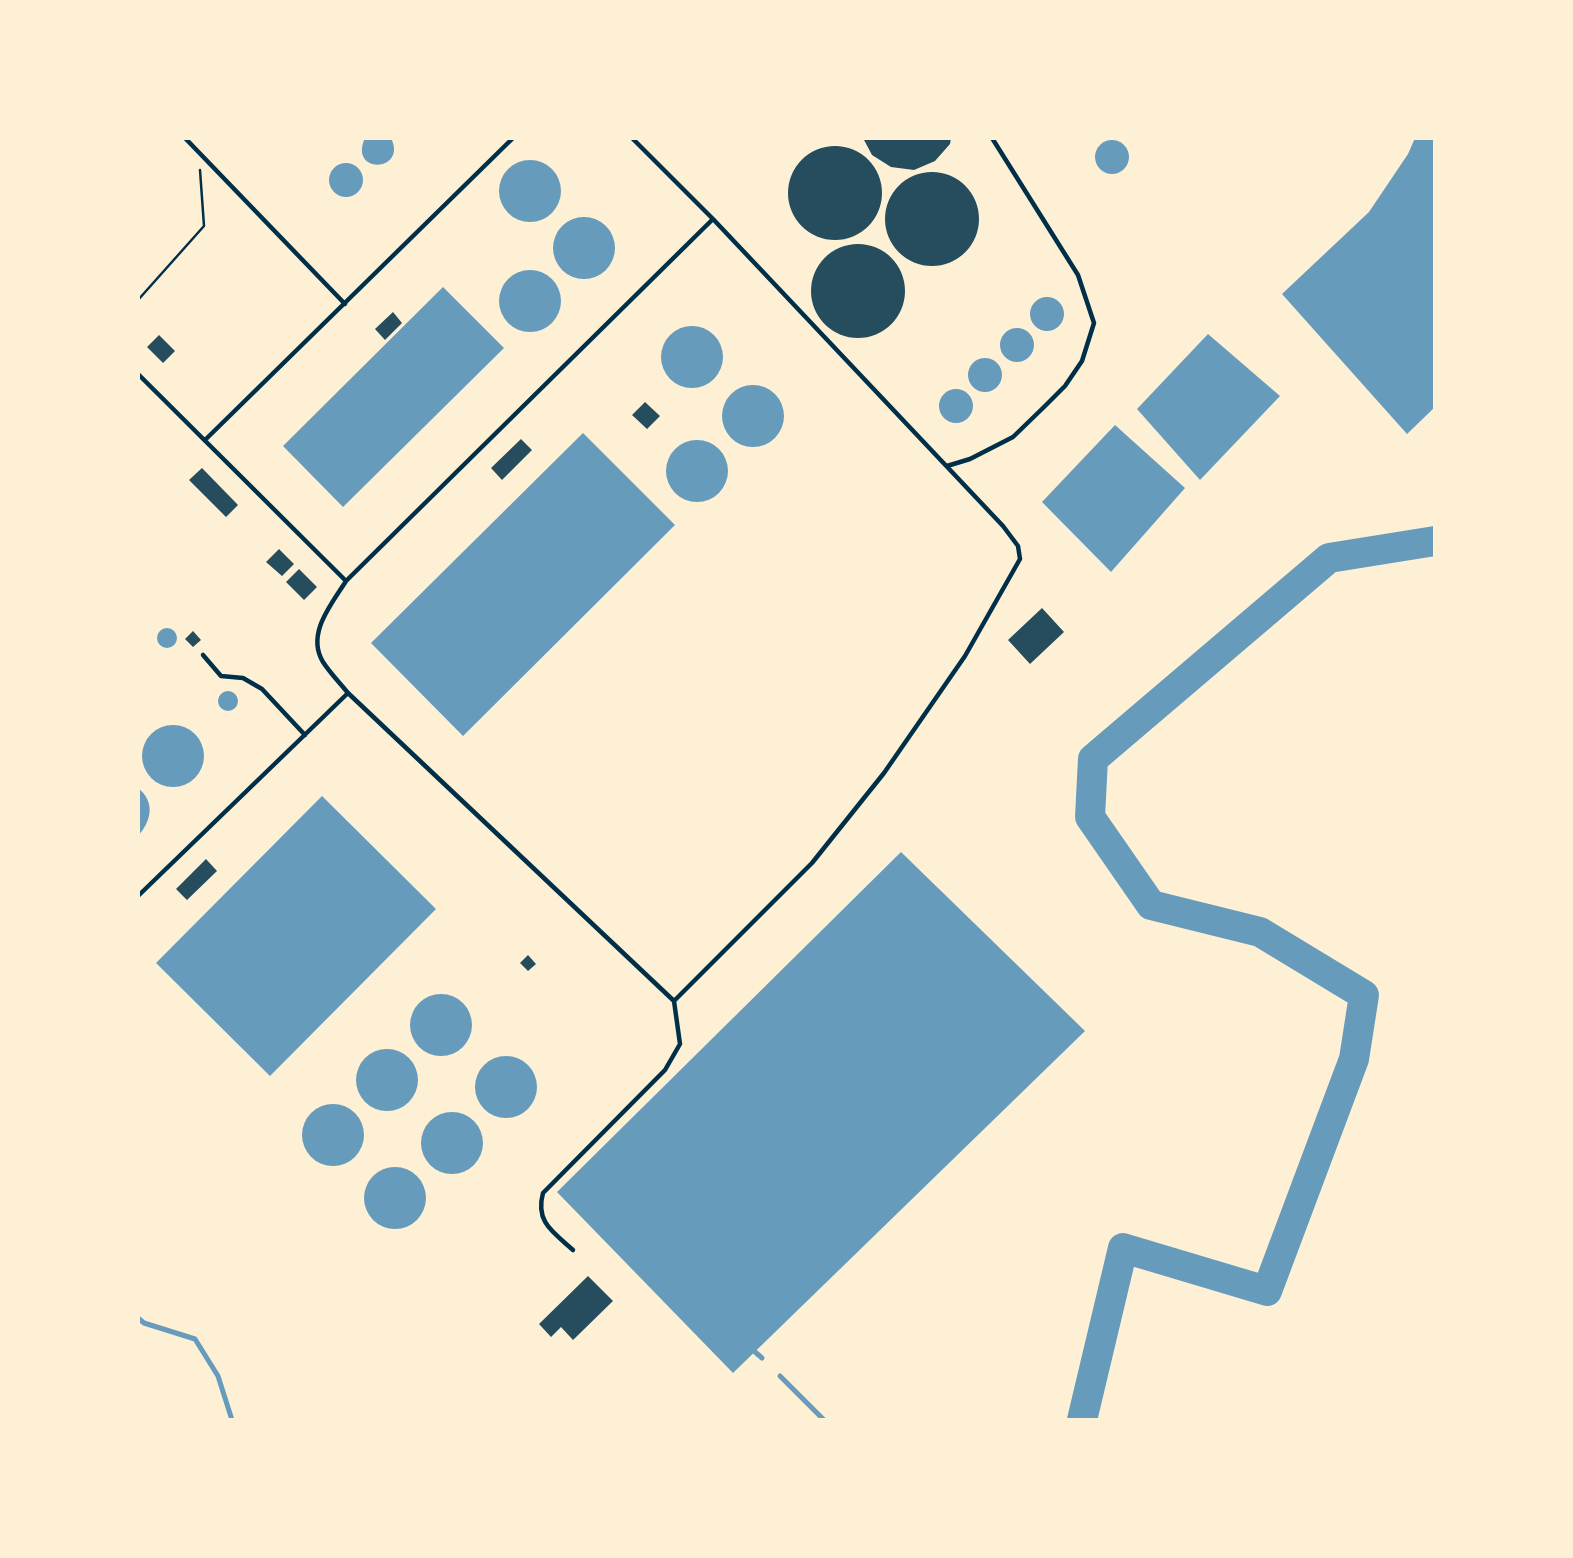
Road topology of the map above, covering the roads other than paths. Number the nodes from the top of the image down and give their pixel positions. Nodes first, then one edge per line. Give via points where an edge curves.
1 (186, 138) edge
2 (513, 138) edge
3 (632, 138) edge
4 (992, 138) edge
5 (713, 219) junction
6 (345, 304) junction
7 (138, 374) edge
8 (205, 440) junction
9 (947, 466) junction
10 (346, 581) junction
11 (203, 655) dead end
12 (348, 693) junction
13 (305, 734) junction
14 (138, 896) edge
15 (674, 1001) junction
16 (573, 1250) dead end

1 - 6 lane
2 - 6 lane
3 - 5 lane
4 - 9 lane via 1078,275 1094,323 1082,361 1036,415 1013,437
5 - 9 lane
5 - 10 lane
6 - 8 lane
7 - 8 lane
8 - 10 lane
9 - 15 lane via 1003,526 1018,546 1020,559 965,656 884,773 813,863
10 - 12 lane via 321,622 316,645 323,662
11 - 13 lane via 221,676 243,678 262,690
12 - 13 lane
12 - 15 lane
13 - 14 lane
15 - 16 lane via 680,1044 665,1070 543,1193 539,1208 546,1226

